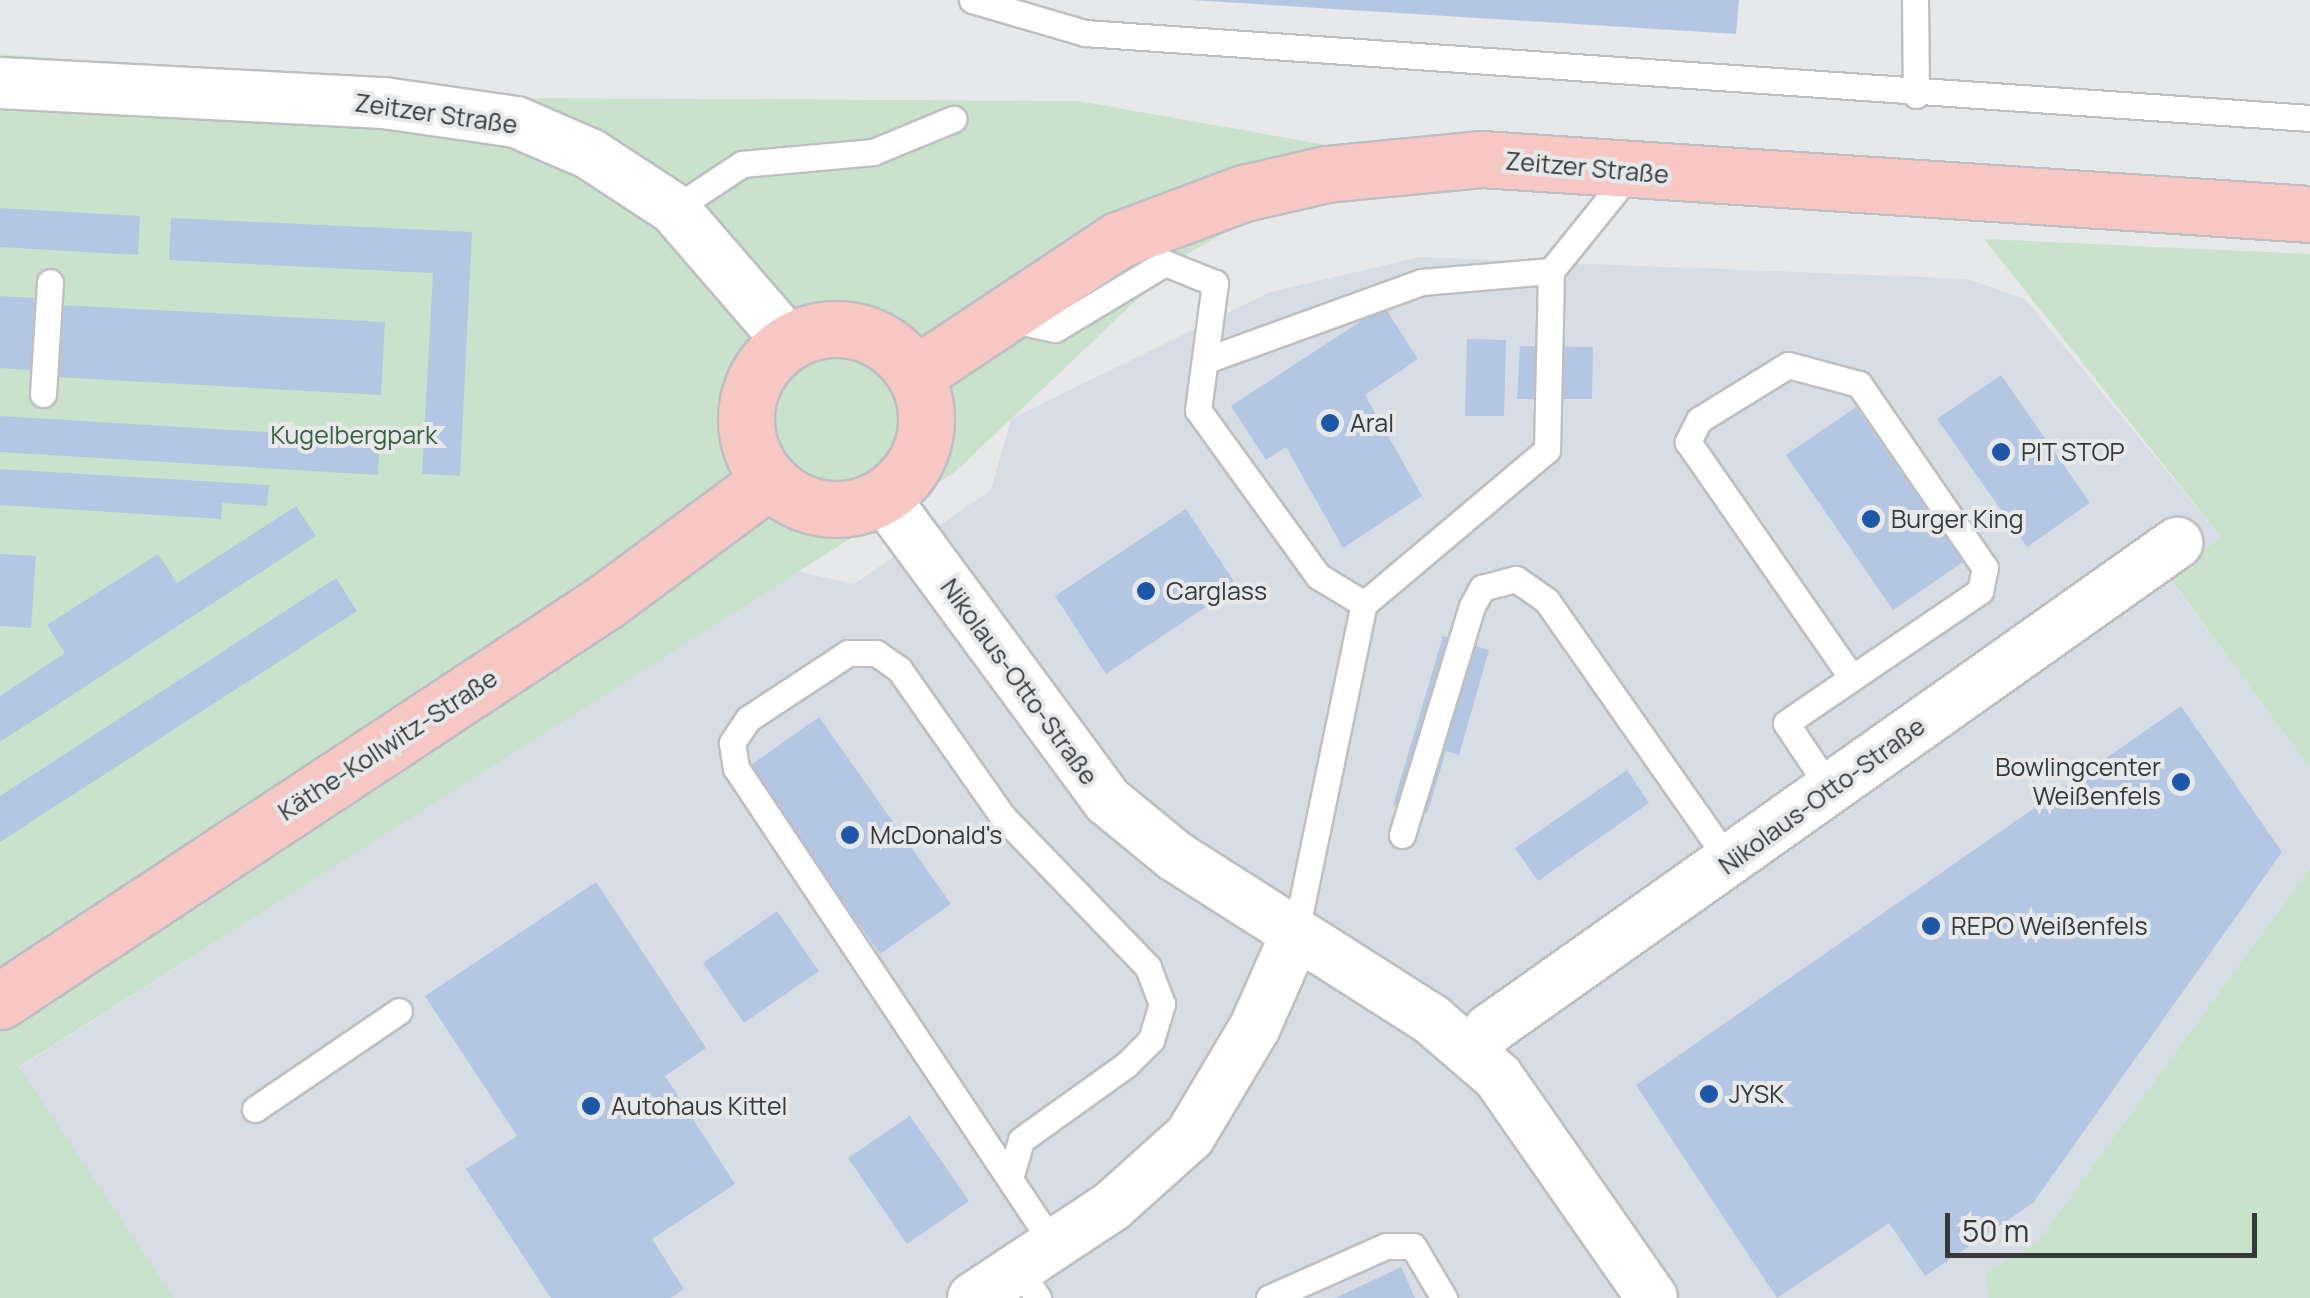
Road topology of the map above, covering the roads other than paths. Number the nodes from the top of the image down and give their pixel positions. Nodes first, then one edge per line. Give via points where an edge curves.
1 (972, 0) edge
2 (1915, 0) edge
3 (0, 83) edge
4 (1916, 94) junction
5 (2310, 118) edge
6 (954, 119) dead end
7 (1631, 172) junction
8 (674, 208) junction
9 (2310, 214) edge
10 (1551, 270) junction
11 (50, 282) dead end
12 (999, 318) junction
13 (788, 342) junction
14 (1209, 359) junction
15 (915, 375) junction
16 (43, 394) dead end
17 (770, 480) junction
18 (882, 496) junction
19 (2177, 543) dead end
20 (1364, 604) junction
21 (1852, 678) junction
22 (1830, 789) junction
23 (1402, 835) dead end
24 (1730, 862) junction
25 (1295, 936) junction
26 (0, 1001) edge
27 (399, 1011) dead end
28 (1470, 1053) junction
29 (256, 1109) dead end
30 (1011, 1175) junction
31 (1037, 1270) edge
32 (972, 1298) edge
33 (1270, 1298) edge
34 (1444, 1298) edge
35 (1652, 1298) edge

1 - 4 lane via 1086,33
2 - 4 lane
3 - 8 street, Zeitzer Straße via 384,103 516,122 590,154
4 - 5 lane
6 - 8 lane via 873,152 742,164
7 - 9 main road, Zeitzer Straße
7 - 10 lane
7 - 12 main road, Zeitzer Straße via 1482,159 1289,181 1118,240
8 - 13 street, Zeitzer Straße
10 - 14 lane via 1422,282
10 - 20 lane via 1547,450
11 - 16 lane
12 - 14 lane via 1054,328 1165,263 1214,283
12 - 15 main road, Zeitzer Straße
13 - 15 main road via 858,331 891,348
13 - 17 main road via 749,398 752,450
14 - 20 lane via 1198,410 1318,576
15 - 18 main road via 923,442
17 - 18 main road via 823,508
17 - 26 main road, Käthe-Kollwitz-Straße via 605,602
18 - 25 street, Nikolaus-Otto-Straße via 1108,801
19 - 22 street, Nikolaus-Otto-Straße
20 - 25 lane
21 - 21 lane via 1980,591 1985,568 1859,384 1788,365 1699,420 1688,442
21 - 22 lane via 1786,723
22 - 24 street, Nikolaus-Otto-Straße
23 - 24 lane via 1472,606 1482,588 1516,579 1547,601
24 - 28 street, Nikolaus-Otto-Straße via 1490,1029
25 - 28 street, Nikolaus-Otto-Straße
25 - 31 street via 1256,1027 1190,1136
27 - 29 lane
28 - 35 street, Nikolaus-Otto-Straße via 1498,1077
30 - 30 lane via 1021,1140 1127,1064 1150,1040 1162,1004 1148,967 1003,817 899,669 876,653 848,653 748,719 732,743 736,768
30 - 31 lane
31 - 32 street
33 - 34 lane via 1386,1246 1413,1246

